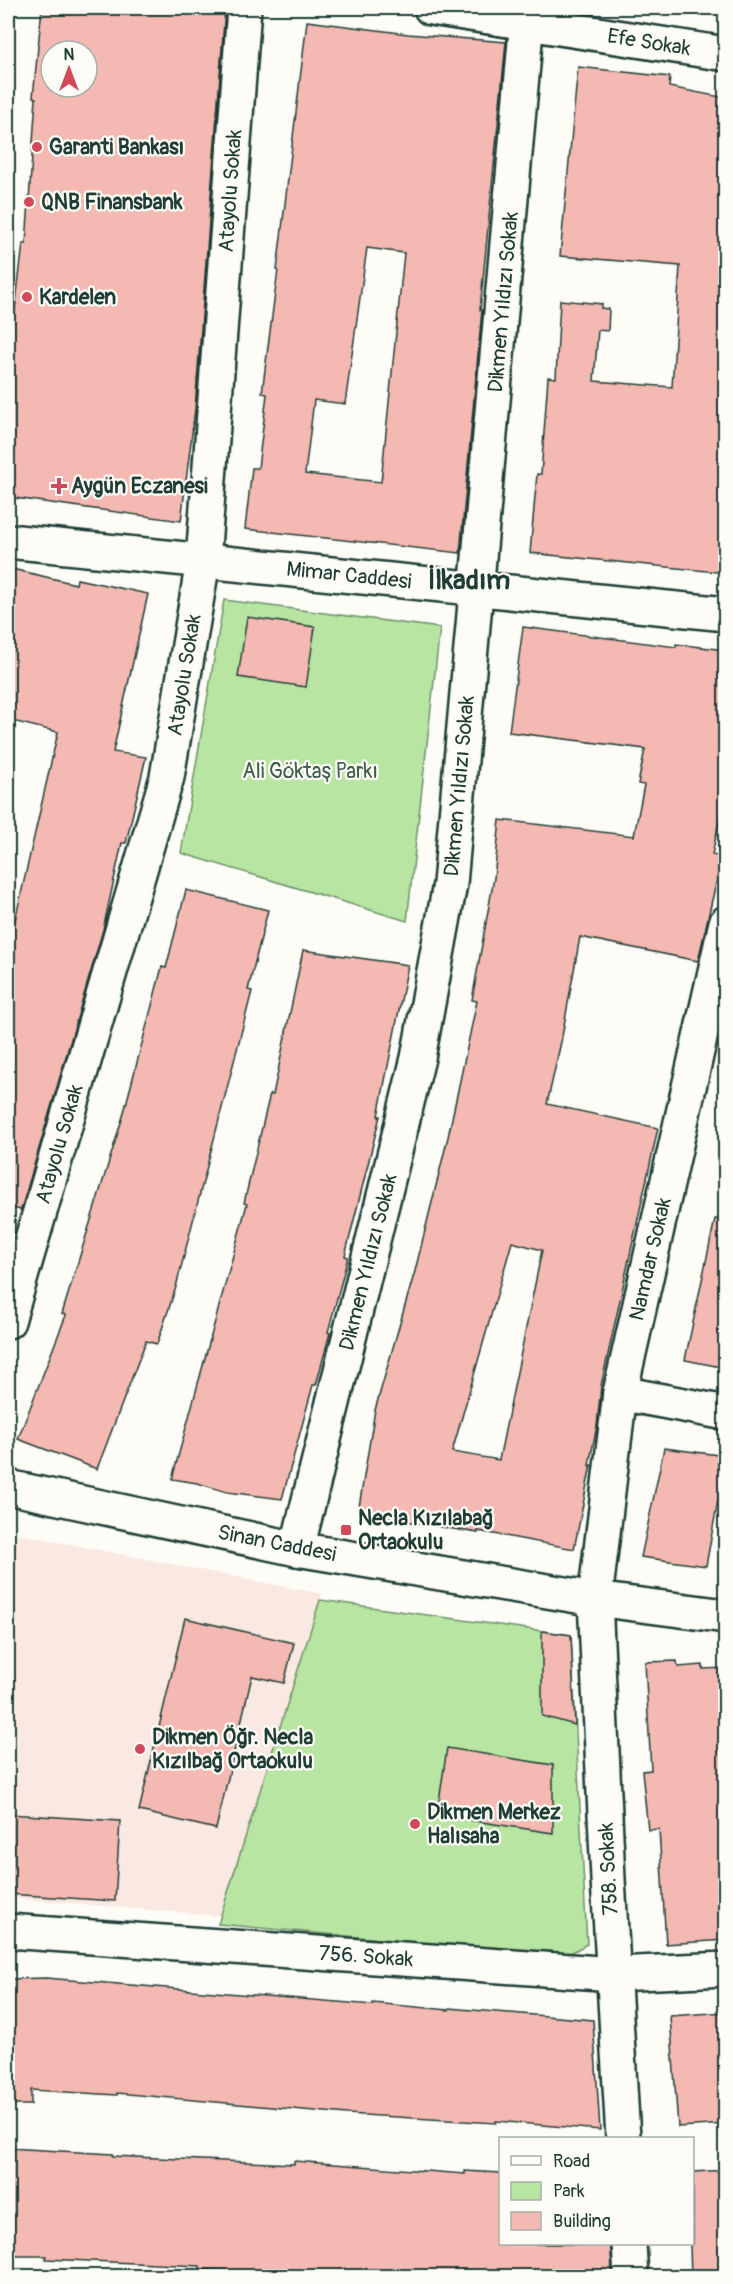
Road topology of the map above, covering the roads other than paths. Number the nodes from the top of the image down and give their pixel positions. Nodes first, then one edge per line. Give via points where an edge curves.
1 (244, 8) edge
2 (431, 8) edge
3 (528, 16) edge
4 (726, 54) edge
5 (8, 541) edge
6 (203, 561) junction
7 (477, 588) junction
8 (726, 614) edge
9 (726, 923) edge
10 (8, 1321) edge
11 (620, 1393) junction
12 (726, 1413) edge
13 (8, 1487) edge
14 (297, 1549) junction
15 (596, 1599) junction
16 (726, 1616) edge
17 (8, 1931) edge
18 (726, 1969) edge
19 (614, 1974) junction
20 (623, 2137) edge
21 (629, 2245) edge
22 (631, 2277) edge

1 - 6 street, Atayolu Sokak
2 - 3 street, Efe Sokak
3 - 4 street, Efe Sokak
3 - 7 street, Dikmen Yıldızı Sokak
5 - 6 street, Mimar Caddesi
6 - 7 street, Mimar Caddesi
6 - 10 street, Atayolu Sokak via 167,777
7 - 8 street, Mimar Caddesi
7 - 14 street, Dikmen Yıldızı Sokak via 450,884 420,1046
9 - 11 street, Namdar Sokak
11 - 12 street
11 - 15 street, Namdar Sokak
13 - 14 street, Sinan Caddesi
14 - 15 street, Sinan Caddesi
15 - 16 street, Sinan Caddesi
15 - 19 street, 758. Sokak
17 - 19 street, 756. Sokak
18 - 19 street, 756. Sokak
19 - 20 street, 758. Sokak
21 - 22 street

